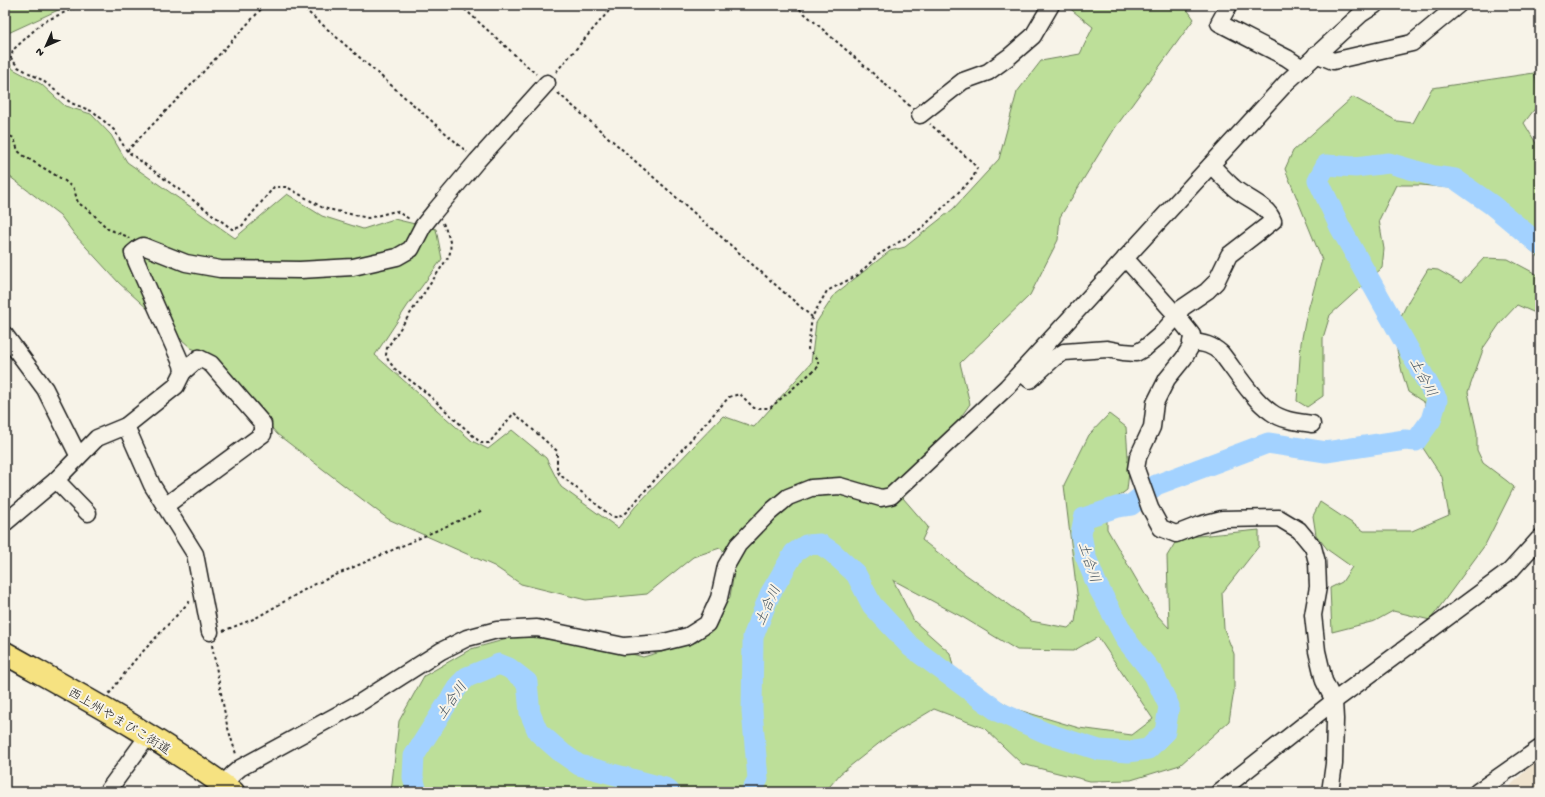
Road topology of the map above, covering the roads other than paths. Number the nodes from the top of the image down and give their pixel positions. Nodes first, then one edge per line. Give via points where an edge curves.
1 (1051, 5) edge
2 (1229, 5) edge
3 (1375, 5) edge
4 (1458, 5) edge
5 (1316, 54) junction
6 (1302, 68) junction
7 (547, 83) road end
8 (920, 115) road end
9 (1211, 165) junction
10 (1125, 258) junction
11 (1177, 316) junction
12 (5, 335) edge
13 (1191, 342) junction
14 (183, 372) junction
15 (1021, 372) junction
16 (1312, 424) dead end
17 (126, 426) junction
18 (78, 455) junction
19 (56, 480) junction
20 (165, 506) junction
21 (88, 513) dead end
22 (5, 523) edge
23 (1540, 538) edge
24 (210, 634) road end
25 (5, 653) edge
26 (1334, 701) junction
27 (148, 736) junction
28 (1540, 748) edge
29 (228, 788) edge
30 (107, 792) edge
31 (1219, 792) edge
32 (1330, 792) edge
33 (1477, 792) edge

1 - 8 street via 1033,36 1010,56 988,72 963,80
2 - 6 street via 1219,23
3 - 5 street via 1361,14
4 - 5 street via 1412,43 1333,61
5 - 6 street
6 - 9 street
7 - 14 street via 435,211 423,226 411,249 397,257 352,267 300,270 220,269 186,263 143,246 138,248 133,253
9 - 10 street
9 - 11 street via 1234,188 1271,214 1273,221 1229,255 1216,282 1182,308
10 - 11 street
10 - 15 street
11 - 13 street via 1192,335
11 - 15 street via 1160,335 1136,352 1107,349 1064,352 1030,380
12 - 18 street via 45,389
13 - 16 street via 1207,343 1222,353 1259,402 1272,413 1293,422
13 - 26 street via 1184,358 1167,379 1155,403 1152,427 1138,457 1136,469 1150,508 1160,528 1176,534 1199,525 1229,519 1279,518 1299,530 1313,547 1317,562 1318,587 1313,615 1317,651 1322,673
14 - 17 street via 176,386
14 - 20 street via 199,358 210,364 263,424 263,434
15 - 29 street via 891,496 881,498 840,486 811,488 788,497 738,545 726,566 719,598 707,624 688,636 660,643 624,646 537,628 497,630 467,638 441,651 361,702 240,768 233,774
17 - 18 street via 97,438
17 - 20 street via 152,485
18 - 19 street
19 - 21 street
19 - 22 street
20 - 24 street via 195,554
23 - 26 street via 1510,571
25 - 27 highway, 西上州やまびこ街道
26 - 31 street
26 - 32 street via 1334,764
27 - 29 highway, 西上州やまびこ街道
27 - 30 street
28 - 33 street

